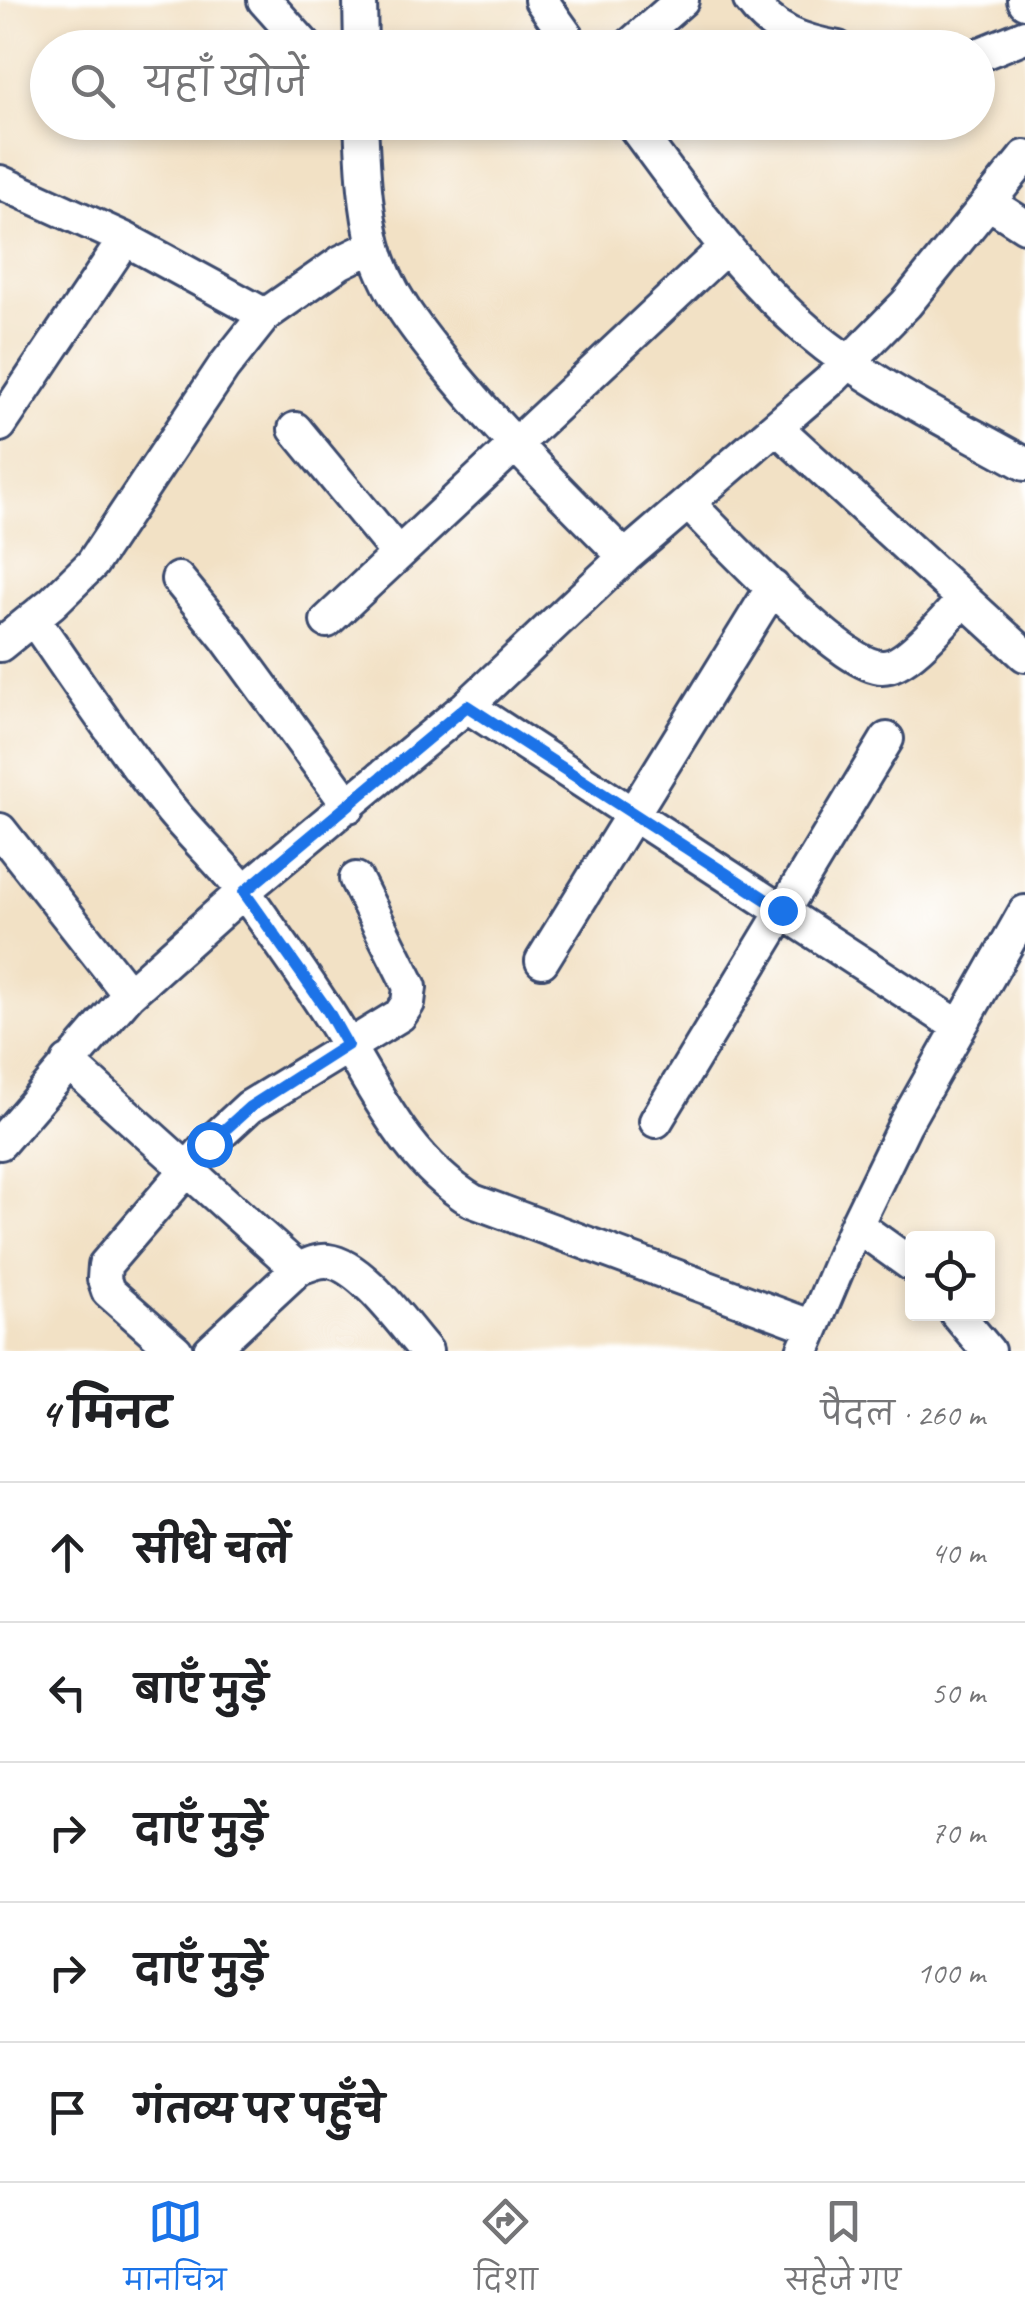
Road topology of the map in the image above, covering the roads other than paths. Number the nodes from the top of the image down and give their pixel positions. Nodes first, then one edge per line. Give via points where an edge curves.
1 (264, 0) edge
2 (360, 0) edge
3 (541, 0) edge
4 (682, 0) edge
5 (750, 0) edge
6 (291, 30) edge
7 (360, 30) edge
8 (562, 30) edge
9 (647, 30) edge
10 (778, 30) edge
11 (1025, 36) edge
12 (995, 48) edge
13 (362, 140) edge
14 (644, 140) edge
15 (1025, 157) edge
16 (0, 182) edge
17 (989, 202) junction
18 (1025, 226) edge
19 (125, 239) junction
20 (374, 246) junction
21 (725, 248) junction
22 (265, 315) junction
23 (849, 361) junction
24 (0, 425) edge
25 (776, 427) junction
26 (294, 429) dead end
27 (514, 445) junction
28 (1025, 464) edge
29 (688, 503) junction
30 (398, 554) junction
31 (625, 558) junction
32 (178, 579) dead end
33 (773, 587) junction
34 (964, 599) junction
35 (33, 618) junction
36 (327, 621) dead end
37 (0, 645) edge
38 (1025, 655) edge
39 (467, 706) junction
40 (888, 738) dead end
41 (349, 806) junction
42 (632, 814) junction
43 (0, 830) edge
44 (356, 879) dead end
45 (244, 892) junction
46 (782, 910) junction
47 (1025, 912) edge
48 (542, 961) dead end
49 (129, 994) junction
50 (958, 1026) junction
51 (347, 1045) junction
52 (68, 1062) junction
53 (656, 1121) dead end
54 (2, 1136) edge
55 (187, 1170) junction
56 (856, 1225) junction
57 (905, 1259) edge
58 (298, 1269) junction
59 (962, 1321) edge
60 (808, 1339) edge
61 (220, 1348) edge
62 (176, 1351) edge
63 (426, 1351) edge
64 (988, 1351) edge

1 - 6 street
2 - 7 street
3 - 8 street
4 - 9 street
5 - 10 street
11 - 12 street
13 - 20 street
14 - 21 street
15 - 17 street
16 - 19 street
17 - 18 street
17 - 23 street via 906,304
19 - 22 street
19 - 24 street
20 - 22 street
20 - 27 street via 414,326
21 - 23 street via 779,304
21 - 27 street
22 - 35 street via 92,564
23 - 25 street
23 - 28 street
25 - 29 street
25 - 34 street
26 - 30 street
27 - 30 street
27 - 31 street
29 - 31 street
29 - 33 street
30 - 36 street
31 - 39 street
32 - 41 street
33 - 34 street via 850,652 882,668 914,650
33 - 42 street
34 - 38 street
35 - 37 street
35 - 45 street via 126,752
39 - 41 street
39 - 42 street
40 - 46 street
41 - 45 street
42 - 46 street
42 - 48 street
43 - 49 street
44 - 51 street via 410,987 400,1015
45 - 49 street
45 - 51 street
46 - 50 street
46 - 53 street
47 - 50 street
49 - 52 street
50 - 56 street
51 - 55 street via 250,1107
51 - 60 street via 403,1137 450,1187
52 - 54 street
52 - 55 street
55 - 58 street
55 - 62 street via 104,1265 108,1291
56 - 57 street
56 - 60 street
58 - 61 street
58 - 63 street via 330,1261 347,1268
59 - 64 street

